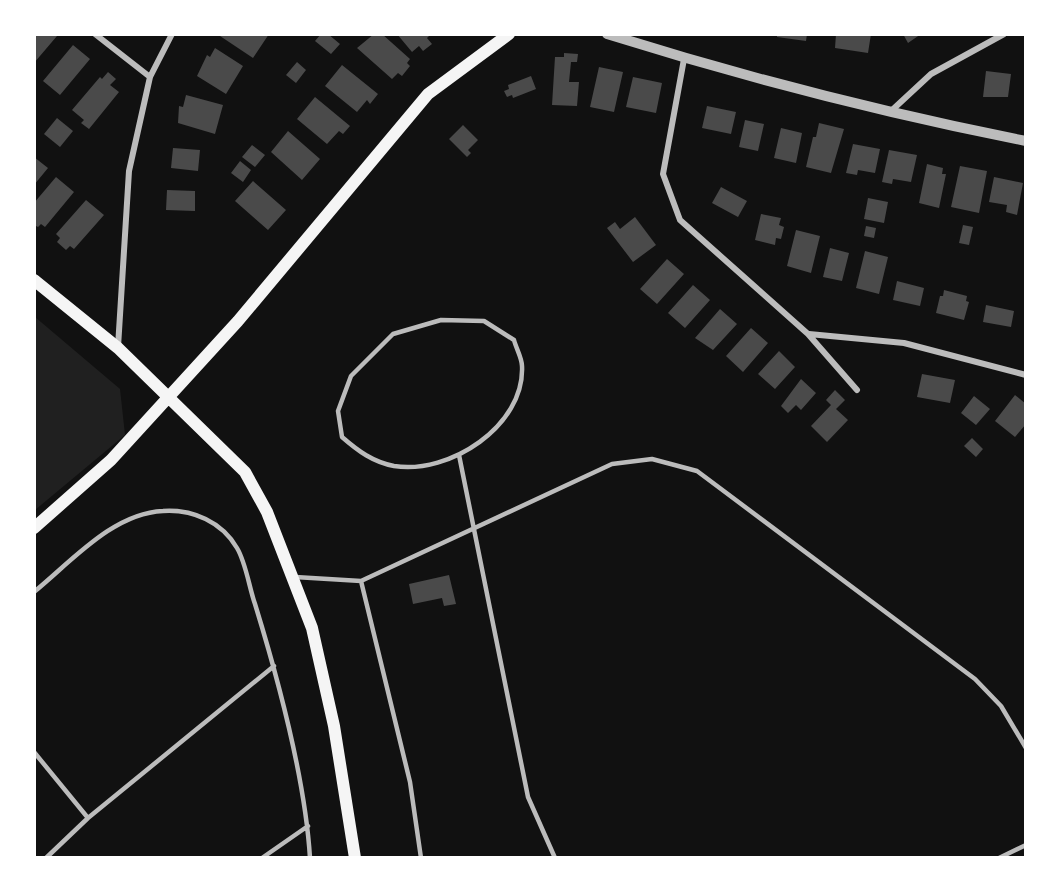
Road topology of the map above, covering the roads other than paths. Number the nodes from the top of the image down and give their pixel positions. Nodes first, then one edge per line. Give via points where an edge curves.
1 (95, 34) edge
2 (172, 34) edge
3 (509, 34) edge
4 (607, 34) edge
5 (1004, 34) edge
6 (684, 58) junction
7 (150, 76) junction
8 (889, 112) junction
9 (1026, 141) edge
10 (34, 280) edge
11 (808, 334) junction
12 (118, 348) junction
13 (1026, 375) edge
14 (857, 390) dead end
15 (166, 397) junction
16 (459, 455) junction
17 (34, 528) edge
18 (475, 530) junction
19 (292, 577) junction
20 (361, 581) junction
21 (34, 592) edge
22 (274, 666) junction
23 (1026, 748) edge
24 (34, 752) edge
25 (88, 818) junction
26 (308, 826) junction
27 (1026, 845) edge
28 (46, 858) edge
29 (262, 858) edge
30 (310, 858) edge
31 (355, 858) edge
32 (421, 858) edge
33 (555, 858) edge
34 (999, 858) edge

1 - 7 street
2 - 7 street
3 - 15 main road via 428,94 238,321
4 - 6 street
5 - 8 street via 931,74
6 - 8 street
6 - 11 street via 663,174 680,220
7 - 12 street via 129,171
8 - 9 street
10 - 12 main road
11 - 13 street via 904,343
11 - 14 street
12 - 15 main road
15 - 17 main road via 111,460
15 - 19 main road via 245,472 267,512
16 - 16 lane via 494,431 516,400 522,366 514,340 484,321 441,320 393,334 351,376 338,411 342,437 365,456 395,466 427,465
16 - 18 lane
18 - 20 lane
18 - 23 lane via 612,464 652,459 697,471 975,679 1001,706
18 - 33 lane via 528,797
19 - 20 lane
19 - 31 main road via 312,628
20 - 32 lane via 410,782
21 - 22 lane via 129,519 163,511 193,514 218,525 237,548
22 - 25 lane
22 - 26 lane
24 - 25 lane
25 - 28 lane
26 - 29 lane
26 - 30 lane
27 - 34 lane

